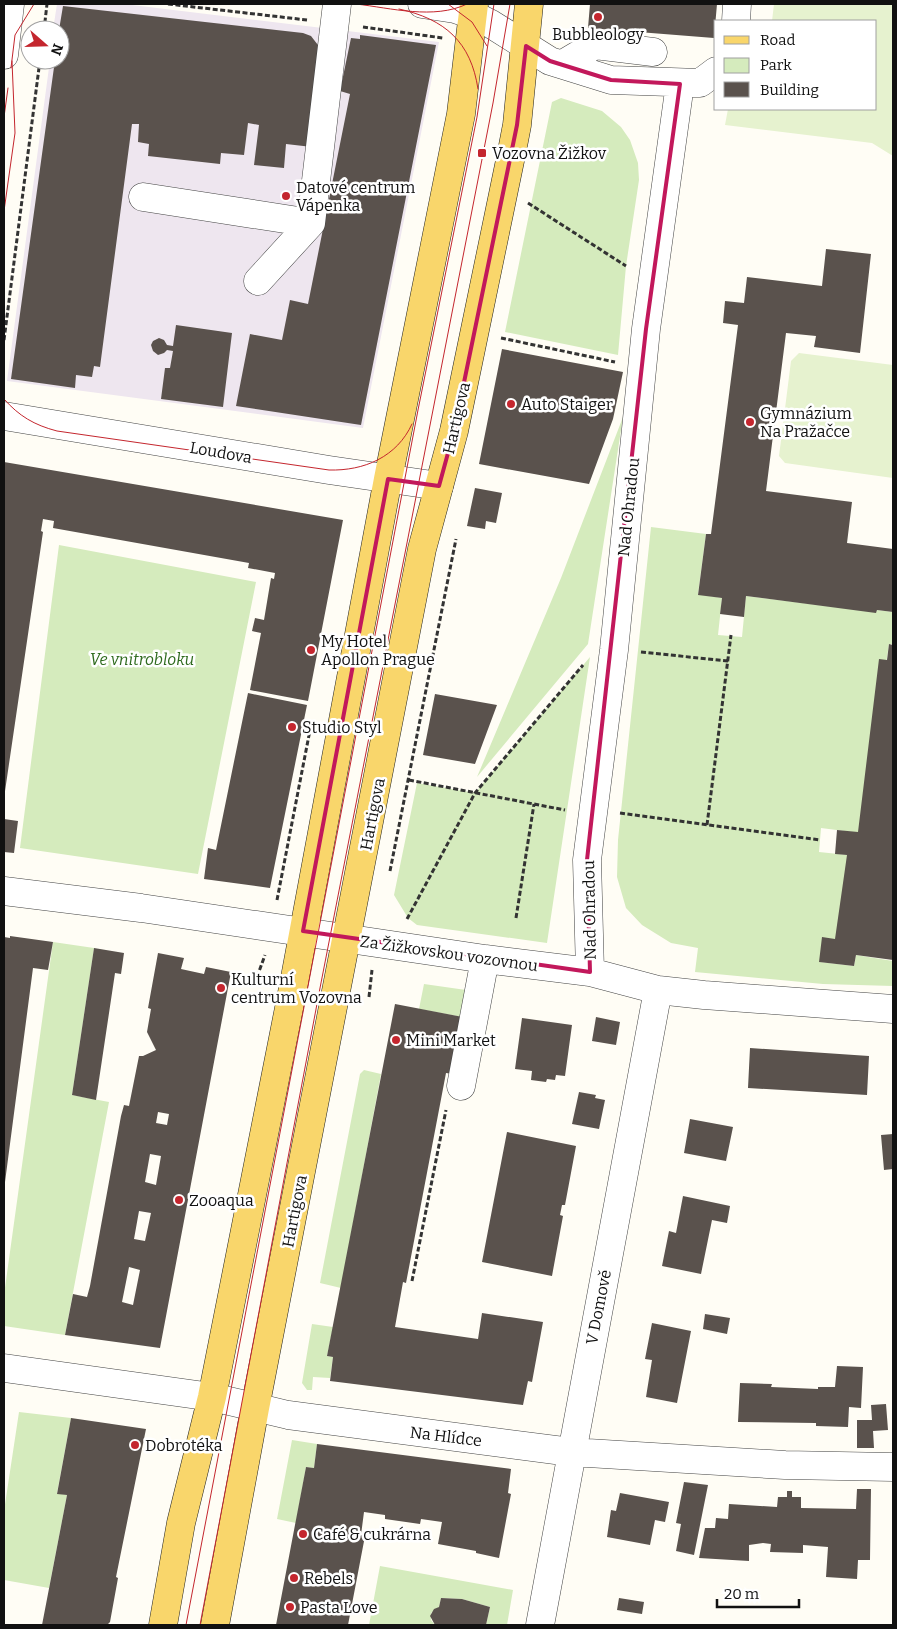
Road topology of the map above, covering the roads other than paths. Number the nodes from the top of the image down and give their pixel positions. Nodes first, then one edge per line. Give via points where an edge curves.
1 (10, 4) edge
2 (337, 4) edge
3 (422, 4) edge
4 (529, 4) edge
5 (737, 4) edge
6 (473, 10) edge
7 (736, 20) edge
8 (526, 46) junction
9 (653, 52) dead end
10 (4, 55) edge
11 (563, 64) junction
12 (714, 72) edge
13 (680, 84) junction
14 (143, 197) dead end
15 (311, 223) junction
16 (258, 281) dead end
17 (4, 416) edge
18 (388, 479) junction
19 (439, 486) junction
20 (4, 891) edge
21 (303, 931) junction
22 (348, 939) junction
23 (486, 959) junction
24 (590, 972) junction
25 (658, 990) junction
26 (893, 1009) edge
27 (461, 1086) road end
28 (4, 1368) edge
29 (212, 1397) junction
30 (255, 1408) junction
31 (570, 1452) junction
32 (893, 1467) edge
33 (163, 1625) edge
34 (215, 1625) edge
35 (540, 1625) edge

1 - 10 street
2 - 15 street
3 - 6 street
4 - 8 main road, Hartigova
5 - 7 street
6 - 8 street
6 - 18 main road via 461,114
8 - 11 street via 550,61
8 - 19 main road, Hartigova via 517,125 454,431
9 - 11 street via 595,45
11 - 13 street via 610,80
12 - 13 street via 700,83
13 - 24 street, Nad Ohradou via 646,329 614,650 587,860
14 - 15 street
15 - 16 street
17 - 18 street, Loudova
18 - 19 street, Loudova
18 - 21 main road
19 - 22 main road, Hartigova via 422,549
20 - 21 street, Za Žižkovskou vozovnou
21 - 22 street, Za Žižkovskou vozovnou
21 - 29 main road
22 - 23 street, Za Žižkovskou vozovnou
22 - 30 main road, Hartigova
23 - 24 street, Za Žižkovskou vozovnou
23 - 27 street
24 - 25 street, Za Žižkovskou vozovnou
25 - 26 street, Za Žižkovskou vozovnou
25 - 31 street, V Domově
28 - 29 street, Na Hlídce
29 - 30 street, Na Hlídce
29 - 33 main road via 181,1523
30 - 31 street, Na Hlídce
30 - 34 main road, Hartigova
31 - 32 street, Na Hlídce via 784,1465
31 - 35 street, V Domově

